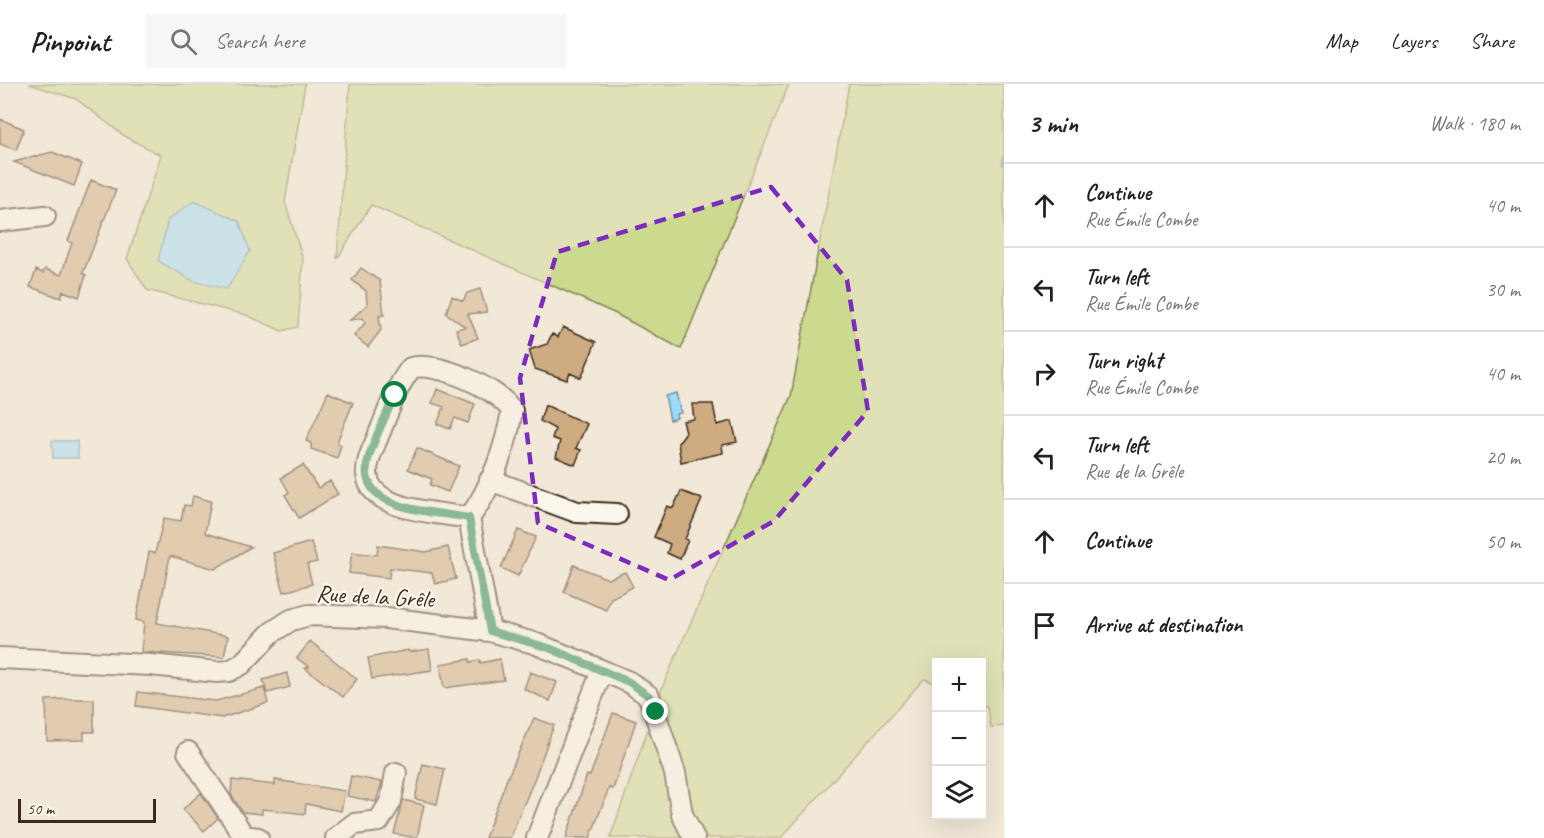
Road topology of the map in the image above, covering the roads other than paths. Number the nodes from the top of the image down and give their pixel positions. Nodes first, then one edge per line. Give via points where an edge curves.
1 (45, 216) dead end
2 (0, 221) edge
3 (490, 480) junction
4 (617, 513) dead end
5 (469, 518) junction
6 (490, 631) junction
7 (0, 658) edge
8 (602, 671) junction
9 (188, 752) dead end
10 (396, 773) dead end
11 (258, 838) edge
12 (336, 838) edge
13 (537, 838) edge
14 (694, 838) edge

1 - 2 street
3 - 4 street via 577,512
3 - 5 street via 482,501
3 - 5 street via 509,427 512,411 507,402 498,394 435,368 411,368 395,395 368,460 367,475 372,488 391,504
5 - 6 street
6 - 7 street, Rue de la Grêle via 386,618 309,615 291,620 271,633 229,671
6 - 8 street, Rue de la Grêle via 549,648
8 - 13 street
8 - 14 street, Rue de la Grêle via 649,696 675,773 682,814
9 - 11 street via 244,836
10 - 12 street via 392,801 379,821 354,824

